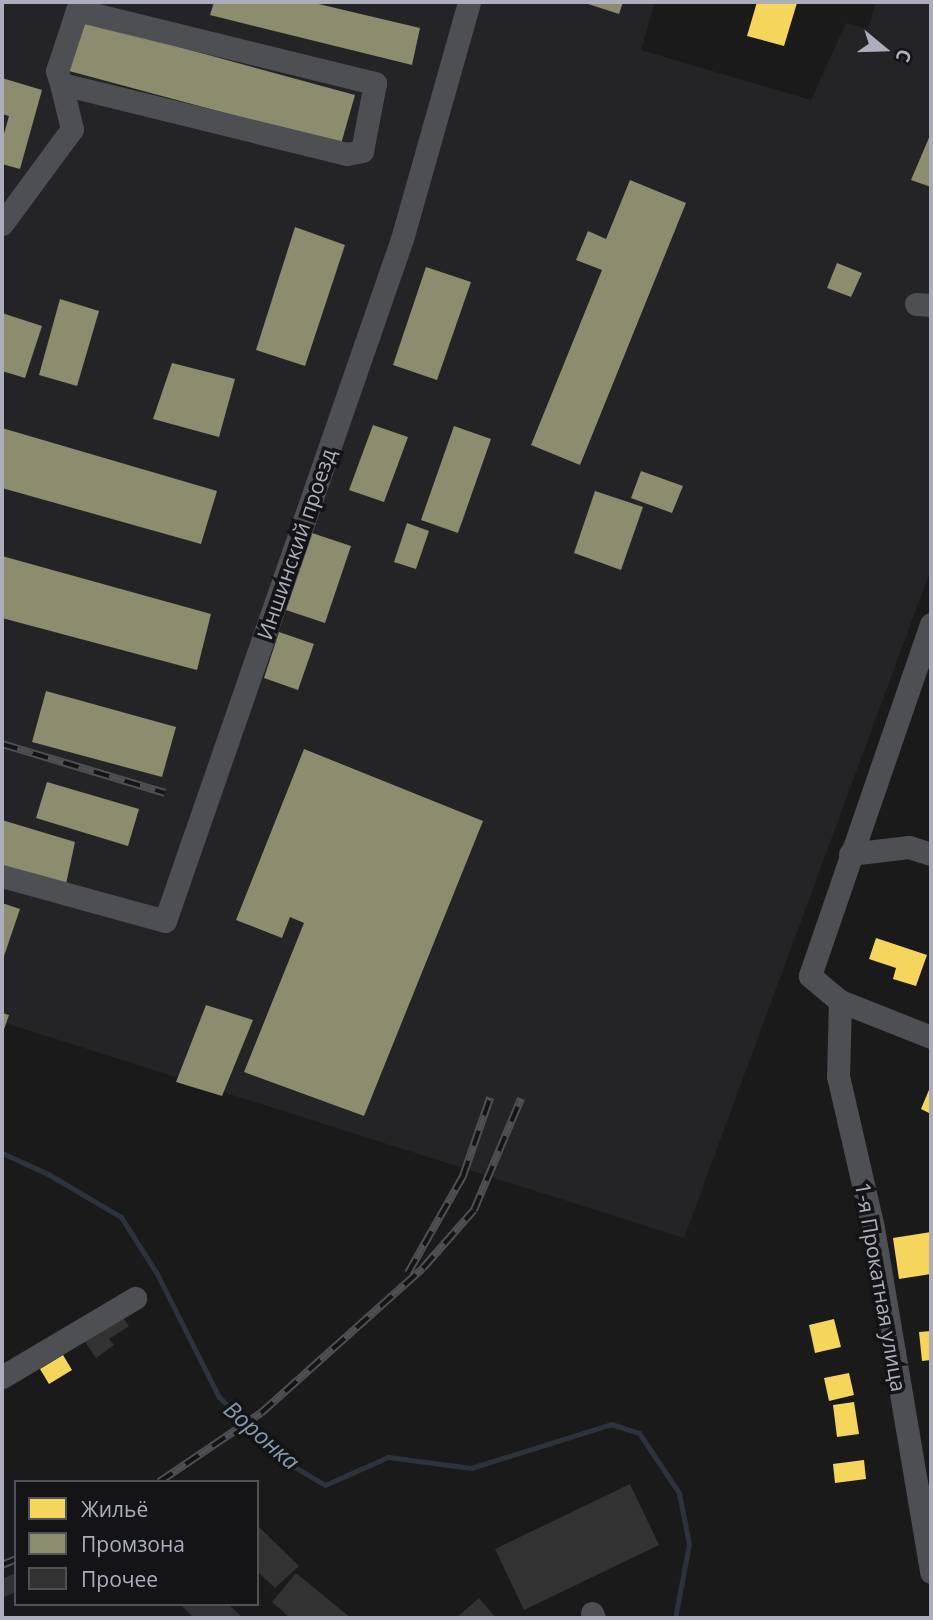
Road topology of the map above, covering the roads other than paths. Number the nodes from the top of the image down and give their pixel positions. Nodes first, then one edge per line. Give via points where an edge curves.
1 (469, 2) edge
2 (61, 84) junction
3 (2, 224) edge
4 (931, 624) edge
5 (850, 853) junction
6 (931, 854) edge
7 (2, 876) edge
8 (840, 1001) junction
9 (931, 1037) edge
10 (135, 1298) dead end
11 (2, 1377) edge
12 (931, 1572) edge

1 - 7 street, Иншинский проезд via 402,239 165,921
2 - 2 street via 57,71 77,10 375,83 362,151 347,154
2 - 3 street via 72,129
4 - 5 street
5 - 6 street via 909,847
5 - 8 street via 810,976
8 - 9 street
8 - 12 street, 1-я Прокатная улица via 838,1076 873,1228
10 - 11 street

